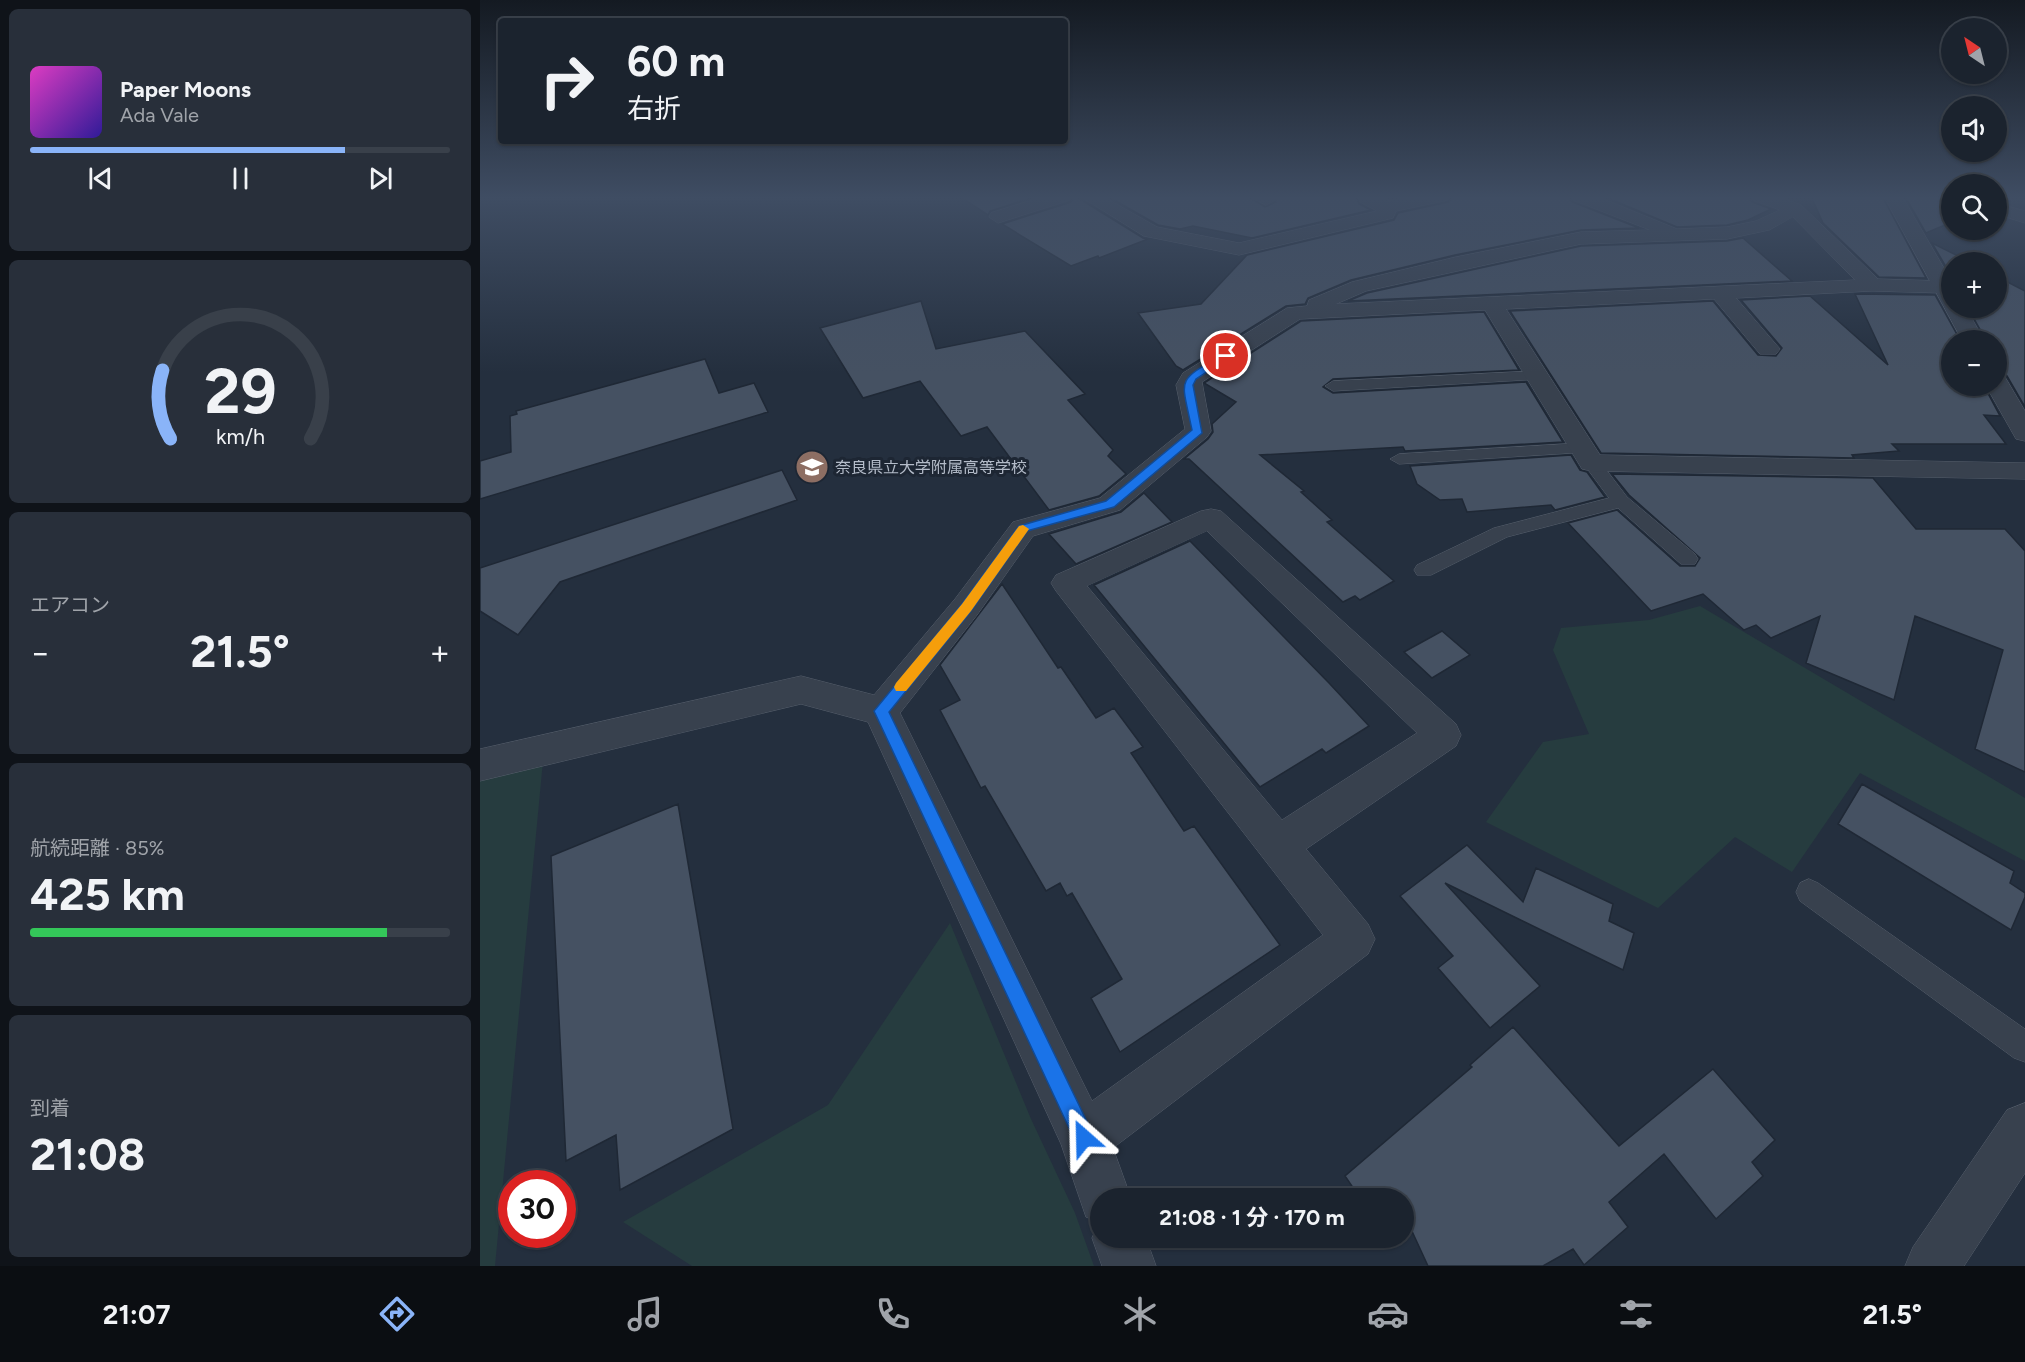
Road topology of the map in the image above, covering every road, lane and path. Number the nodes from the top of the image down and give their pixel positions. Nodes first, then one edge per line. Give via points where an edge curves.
1 (1497, 255) edge
2 (1842, 255) edge
3 (1926, 255) edge
4 (1941, 283) edge
5 (1872, 285) junction
6 (1720, 293) junction
7 (1941, 293) edge
8 (1491, 303) junction
9 (1314, 312) junction
10 (1768, 349) dead end
11 (1537, 376) junction
12 (1333, 386) dead end
13 (2004, 396) edge
14 (2025, 433) edge
15 (1587, 455) junction
16 (1399, 459) dead end
17 (2025, 471) edge
18 (1621, 501) junction
19 (1688, 559) dead end
20 (1424, 570) dead end
21 (881, 711) junction
22 (480, 765) edge
23 (1277, 846) junction
24 (1809, 892) dead end
25 (2025, 1047) edge
26 (2025, 1128) edge
27 (1084, 1138) junction
28 (1102, 1188) edge
29 (1123, 1248) edge
30 (1129, 1266) edge
31 (1932, 1266) edge

1 - 9 street via 1359,286 1317,304
2 - 5 street
3 - 4 street
5 - 6 street
5 - 7 street
6 - 8 street
6 - 10 street
8 - 9 street
8 - 11 street
9 - 21 street via 1295,313 1192,378 1188,385 1198,431 1110,504 1023,529 966,607
11 - 12 lane
11 - 15 street
13 - 14 street
15 - 16 lane
15 - 17 street
15 - 18 lane
18 - 19 lane
18 - 20 lane via 1501,532
21 - 22 street via 801,690
21 - 27 street
23 - 23 street via 1081,601 1067,583 1211,518 1443,735
23 - 27 street via 1353,939
24 - 25 lane
26 - 31 street
27 - 28 street
29 - 30 street

